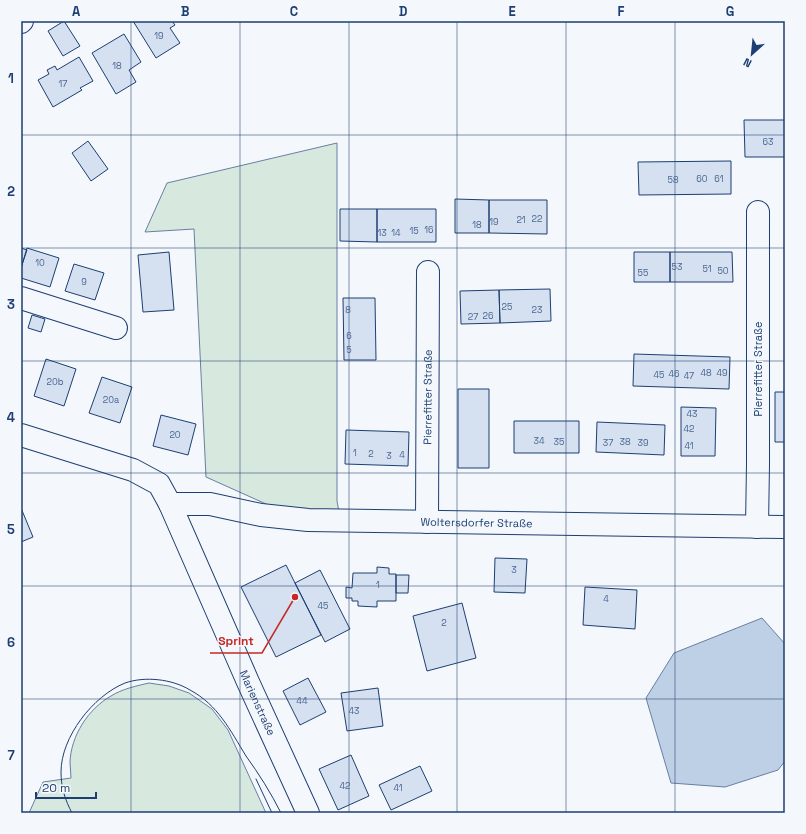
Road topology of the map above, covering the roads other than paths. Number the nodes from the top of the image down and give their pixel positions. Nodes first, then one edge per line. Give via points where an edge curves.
1 (758, 212) dead end
2 (428, 272) dead end
3 (21, 298) edge
4 (116, 328) dead end
5 (21, 435) edge
6 (170, 504) junction
7 (427, 522) junction
8 (757, 527) junction
9 (785, 527) edge
10 (308, 813) edge

1 - 8 street, Pierrefitter Straße
2 - 7 street, Pierrefitter Straße
3 - 4 street
5 - 6 street, Marienstraße via 133,470 159,484
6 - 7 street, Woltersdorfer Straße via 210,504 261,515 308,520
6 - 10 street, Marienstraße
7 - 8 street, Woltersdorfer Straße
8 - 9 street, Woltersdorfer Straße

